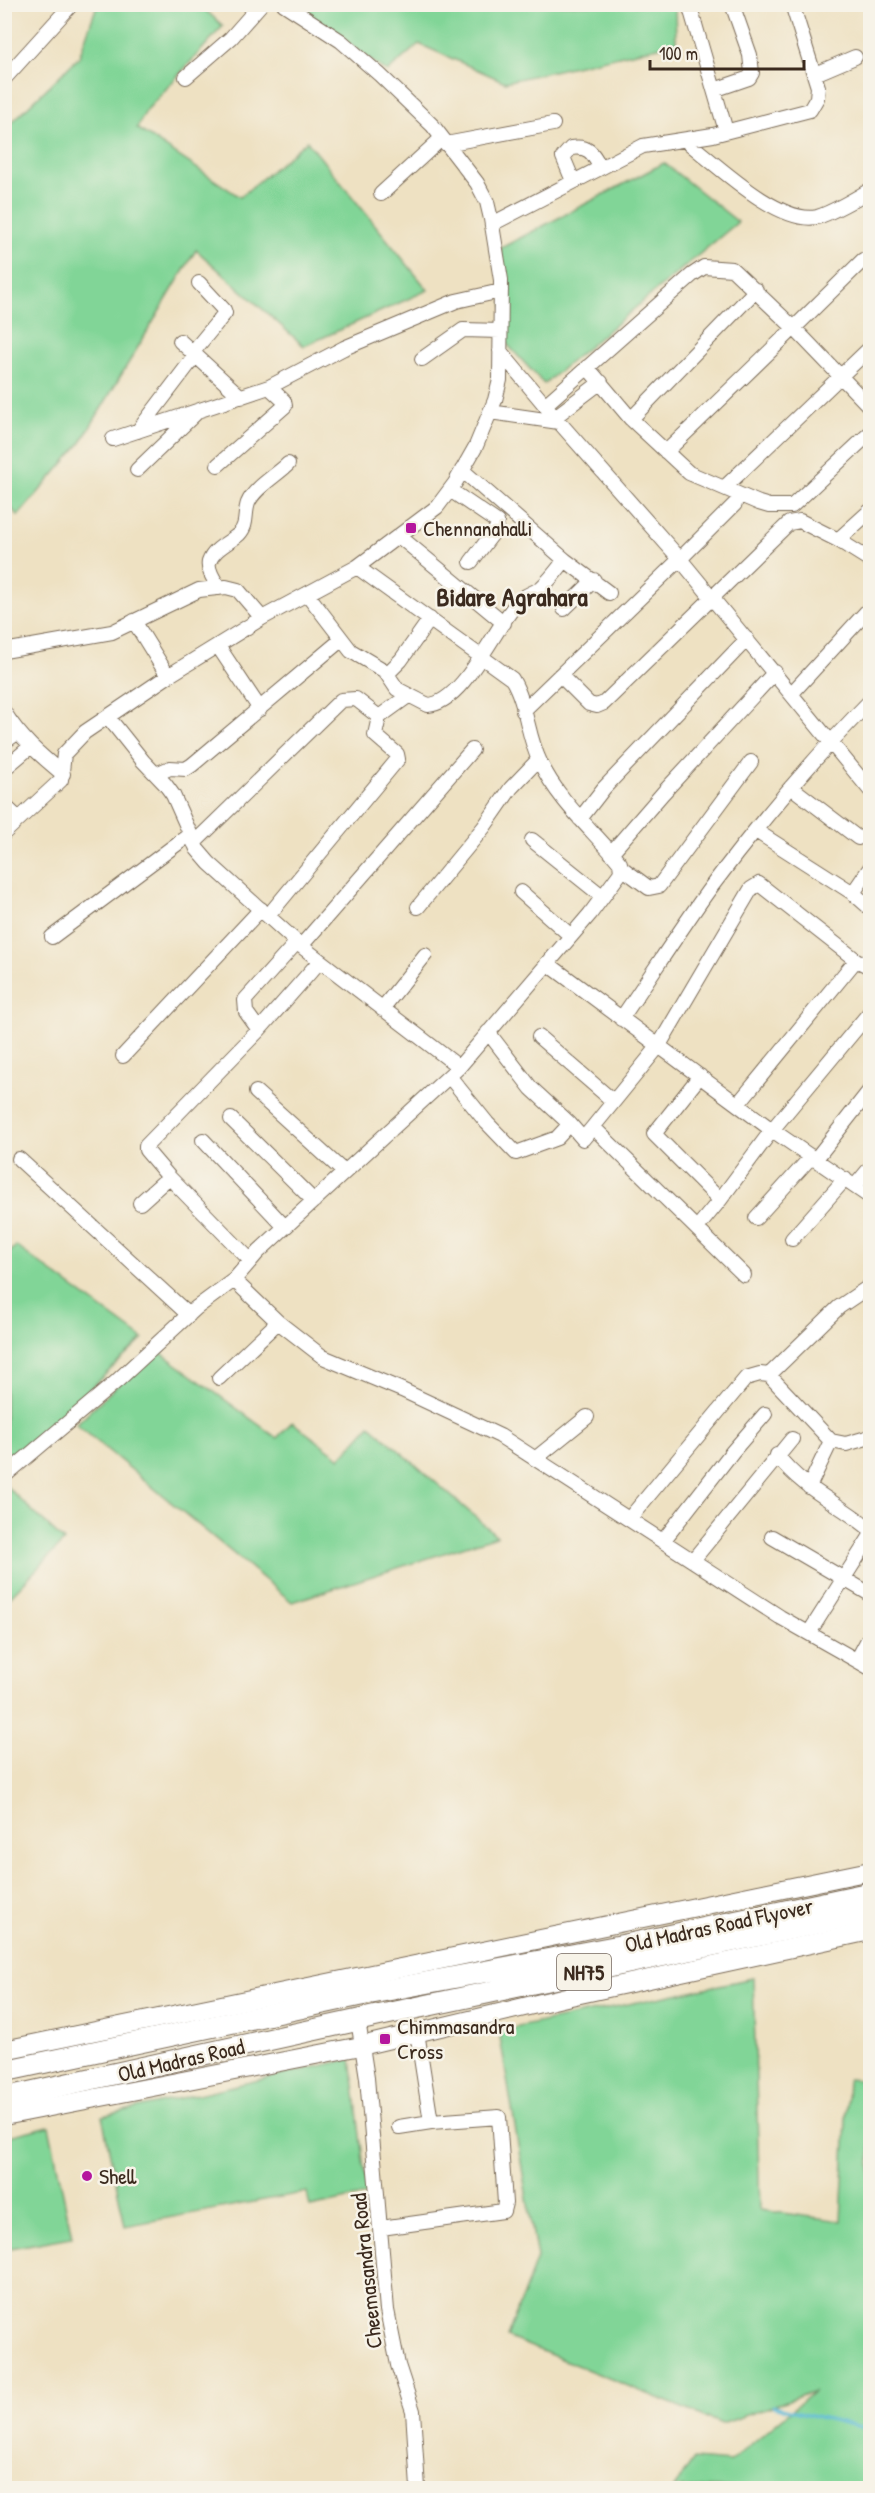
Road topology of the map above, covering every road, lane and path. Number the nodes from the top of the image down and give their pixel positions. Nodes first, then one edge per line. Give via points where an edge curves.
1 (72, 4) edge
2 (261, 4) edge
3 (284, 4) edge
4 (689, 4) edge
5 (732, 4) edge
6 (792, 4) edge
7 (855, 57) dead end
8 (814, 74) junction
9 (186, 77) dead end
10 (4, 79) edge
11 (714, 90) junction
12 (554, 124) dead end
13 (726, 131) junction
14 (685, 140) junction
15 (444, 141) junction
16 (600, 167) junction
17 (573, 181) junction
18 (870, 190) edge
19 (381, 194) dead end
20 (492, 224) junction
21 (863, 260) dead end
22 (199, 283) dead end
23 (756, 290) junction
24 (501, 291) junction
25 (794, 328) junction
26 (500, 331) junction
27 (180, 341) dead end
28 (870, 348) edge
29 (500, 351) junction
30 (194, 355) junction
31 (423, 359) dead end
32 (587, 367) junction
33 (841, 376) junction
34 (601, 382) junction
35 (269, 387) junction
36 (241, 397) junction
37 (545, 405) junction
38 (870, 407) edge
39 (200, 410) junction
40 (490, 412) junction
41 (631, 418) junction
42 (557, 420) junction
43 (138, 431) junction
44 (870, 433) edge
45 (113, 439) dead end
46 (666, 452) junction
47 (288, 464) dead end
48 (218, 465) dead end
49 (137, 470) dead end
50 (462, 470) junction
51 (724, 488) junction
52 (450, 490) junction
53 (735, 504) dead end
54 (870, 511) edge
55 (400, 537) junction
56 (838, 540) junction
57 (680, 559) junction
58 (565, 560) junction
59 (870, 560) edge
60 (471, 562) dead end
61 (357, 567) junction
62 (594, 580) junction
63 (219, 588) junction
64 (609, 593) dead end
65 (308, 595) junction
66 (711, 596) junction
67 (870, 608) edge
68 (564, 609) dead end
69 (262, 618) junction
70 (430, 619) junction
71 (134, 621) junction
72 (504, 623) junction
73 (747, 639) junction
74 (341, 640) junction
75 (218, 646) junction
76 (4, 651) edge
77 (481, 658) junction
78 (775, 672) junction
79 (387, 674) junction
80 (560, 675) junction
81 (168, 676) junction
82 (792, 693) junction
83 (408, 696) junction
84 (868, 707) edge
85 (260, 709) junction
86 (523, 711) junction
87 (4, 712) edge
88 (108, 717) junction
89 (379, 717) junction
90 (17, 733) junction
91 (830, 741) junction
92 (4, 742) edge
93 (30, 747) junction
94 (472, 750) dead end
95 (538, 760) junction
96 (751, 762) dead end
97 (4, 769) edge
98 (63, 774) junction
99 (156, 774) junction
100 (791, 787) junction
101 (870, 790) edge
102 (4, 805) edge
103 (19, 819) junction
104 (580, 819) junction
105 (756, 831) junction
106 (4, 833) edge
107 (858, 838) dead end
108 (191, 839) junction
109 (532, 840) dead end
110 (611, 853) junction
111 (622, 868) junction
112 (870, 868) edge
113 (521, 892) dead end
114 (853, 893) junction
115 (602, 897) junction
116 (418, 907) dead end
117 (870, 908) edge
118 (265, 913) junction
119 (571, 936) junction
120 (52, 937) dead end
121 (299, 944) junction
122 (425, 955) dead end
123 (856, 960) junction
124 (320, 961) junction
125 (547, 963) junction
126 (870, 967) edge
127 (382, 1008) junction
128 (870, 1012) edge
129 (621, 1020) junction
130 (259, 1030) junction
131 (488, 1032) junction
132 (539, 1037) dead end
133 (658, 1047) junction
134 (123, 1056) dead end
135 (454, 1071) junction
136 (700, 1076) junction
137 (870, 1090) edge
138 (256, 1092) dead end
139 (613, 1101) junction
140 (738, 1104) junction
141 (231, 1119) dead end
142 (570, 1124) junction
143 (593, 1127) junction
144 (772, 1130) junction
145 (203, 1140) dead end
146 (813, 1158) junction
147 (19, 1159) dead end
148 (870, 1167) edge
149 (344, 1172) junction
150 (169, 1177) junction
151 (850, 1183) junction
152 (870, 1197) edge
153 (720, 1200) junction
154 (314, 1201) junction
155 (141, 1203) dead end
156 (756, 1218) dead end
157 (285, 1227) junction
158 (697, 1228) junction
159 (792, 1239) dead end
160 (250, 1260) junction
161 (744, 1275) dead end
162 (234, 1280) junction
163 (870, 1286) edge
164 (189, 1315) junction
165 (278, 1322) junction
166 (769, 1375) junction
167 (219, 1378) dead end
168 (765, 1414) dead end
169 (587, 1416) dead end
170 (870, 1437) edge
171 (792, 1439) dead end
172 (831, 1441) junction
173 (777, 1455) junction
174 (535, 1459) junction
175 (4, 1474) edge
176 (809, 1487) junction
177 (629, 1519) junction
178 (870, 1529) edge
179 (772, 1537) dead end
180 (870, 1537) edge
181 (663, 1541) junction
182 (693, 1560) junction
183 (844, 1578) junction
184 (870, 1594) edge
185 (809, 1633) junction
186 (870, 1636) edge
187 (857, 1660) junction
188 (870, 1668) edge
189 (870, 1871) edge
190 (870, 1893) edge
191 (870, 1912) edge
192 (809, 1915) junction
193 (870, 1931) edge
194 (354, 1988) junction
195 (358, 2020) junction
196 (417, 2032) junction
197 (361, 2046) junction
198 (4, 2050) edge
199 (4, 2071) edge
200 (4, 2098) edge
201 (4, 2116) edge
202 (431, 2122) junction
203 (399, 2127) dead end
204 (381, 2228) junction
205 (418, 2488) edge

1 - 10 street
2 - 9 street via 231,38
3 - 15 street via 341,41 433,126
4 - 11 street
5 - 11 street via 750,55 752,73 749,78
6 - 8 street
7 - 8 street
8 - 13 street via 817,98 810,110
11 - 13 street
12 - 15 street
13 - 14 street
14 - 16 street via 643,146
14 - 18 street via 769,205 790,214 819,217
15 - 19 street
15 - 20 street via 477,183
16 - 17 street
16 - 17 street via 590,150 571,148 563,157
17 - 20 street
20 - 24 street
21 - 25 street
22 - 30 street via 225,313
23 - 25 street
23 - 32 street via 732,269 704,267
23 - 41 street
24 - 26 street
24 - 35 street via 456,301 344,348
25 - 33 street
25 - 46 street
26 - 29 street
26 - 31 street via 463,330
27 - 30 street
28 - 33 street
29 - 37 street
29 - 40 street via 500,380
30 - 36 street
30 - 43 street
32 - 34 street
32 - 37 street
33 - 38 street
33 - 51 street
34 - 41 street
34 - 42 street
35 - 36 street
35 - 48 street via 285,406
36 - 39 street
37 - 42 street
39 - 43 street
39 - 49 street
40 - 42 street
40 - 50 street
41 - 46 street
42 - 57 street
43 - 45 street
44 - 51 street via 792,506 770,506
46 - 51 street via 689,473
47 - 63 street via 254,494 248,503 244,526 209,562
50 - 52 street
50 - 58 street
52 - 55 street via 437,507
52 - 60 street via 497,522 496,530
53 - 57 street
54 - 56 street
55 - 61 street
55 - 72 street
56 - 59 street
56 - 66 street via 800,521 789,523
57 - 66 street
57 - 80 street
58 - 62 street
58 - 72 street via 543,586 518,602
61 - 65 street
61 - 70 street
62 - 64 street
62 - 68 street
63 - 69 street via 238,590
63 - 71 street via 199,590
65 - 69 street
65 - 74 street
66 - 73 street
66 - 80 street via 604,703 589,704
67 - 82 street
69 - 75 street
70 - 77 street
70 - 79 street
71 - 76 street via 93,637
71 - 81 street
72 - 77 street
73 - 78 street
73 - 104 street via 604,788
74 - 79 street
74 - 85 street
75 - 81 street
75 - 85 street
77 - 83 street via 456,689 438,702 428,705
77 - 86 street via 512,679
78 - 82 street
78 - 110 street
79 - 83 street via 397,689
80 - 86 street
81 - 88 street
82 - 91 street
83 - 89 street
84 - 91 street
85 - 99 street via 186,769 170,768
86 - 95 street
87 - 90 street
88 - 98 street via 67,749 62,759
88 - 99 street
89 - 108 street via 356,699 341,700
89 - 118 street via 375,735 398,759
90 - 92 street
90 - 93 street
91 - 100 street
91 - 101 street
93 - 97 street
93 - 98 street
94 - 121 street
95 - 104 street via 550,783
95 - 116 street via 511,788
96 - 111 street via 659,885 649,888
98 - 103 street
99 - 108 street via 173,795
100 - 105 street
100 - 107 street
102 - 103 street
103 - 106 street
104 - 110 street
105 - 114 street
105 - 129 street via 709,891
108 - 118 street via 209,863
108 - 120 street
109 - 115 street
110 - 111 street
111 - 115 street
112 - 114 street
113 - 119 street
114 - 117 street
115 - 119 street
118 - 121 street
118 - 134 street
119 - 125 street
121 - 124 street
121 - 130 street via 245,1000 246,1012
122 - 127 street
123 - 126 street
123 - 133 street via 759,884 755,885
123 - 140 street
124 - 127 street
124 - 130 street
125 - 129 street
125 - 131 street
127 - 135 street
128 - 144 street
129 - 133 street
130 - 150 street via 148,1143 146,1150
131 - 135 street
131 - 142 street via 531,1088
132 - 139 street
133 - 136 street
133 - 139 street
135 - 142 street via 488,1123 516,1153 557,1138
135 - 149 street
136 - 140 street
136 - 153 street via 654,1134
137 - 146 street
138 - 149 street
139 - 143 street
140 - 144 street
141 - 154 street
142 - 143 street via 583,1139
143 - 158 street
144 - 146 street
144 - 153 street
145 - 157 street
146 - 151 street
146 - 156 street
147 - 164 street
148 - 151 street
149 - 154 street
150 - 155 street
150 - 160 street
151 - 152 street
151 - 159 street
153 - 158 street
154 - 157 street
157 - 160 street
158 - 161 street
160 - 162 street
162 - 164 street
162 - 165 street
163 - 166 street via 839,1307
164 - 175 street via 57,1433
165 - 167 street
165 - 174 street via 323,1357 476,1423
166 - 172 street
166 - 177 street via 746,1378
168 - 181 street
169 - 174 street
170 - 172 street via 846,1444
171 - 173 street
172 - 176 street
173 - 176 street
173 - 182 street
174 - 177 street
176 - 178 street
177 - 181 street
179 - 183 street
180 - 183 street
181 - 182 street
182 - 185 street
183 - 184 street
183 - 185 street
185 - 187 street
186 - 187 street
187 - 188 street
189 - 194 main road via 403,1967
190 - 192 highway, Old Madras Road Flyover / NH75
191 - 192 highway, Old Madras Road Flyover / NH75
192 - 194 highway, Old Madras Road Flyover / NH75
192 - 195 highway, Old Madras Road Flyover / NH75
193 - 196 main road
194 - 198 main road, Old Madras Road via 274,1993
194 - 199 highway, Old Madras Road / NH75
195 - 197 street, Cheemasandra Road
195 - 200 highway, Old Madras Road / NH75
196 - 197 main road
196 - 202 street
197 - 201 main road
197 - 204 street, Cheemasandra Road
202 - 203 street
202 - 204 street via 499,2117 503,2211
204 - 205 street, Cheemasandra Road via 387,2310 398,2365 413,2411

